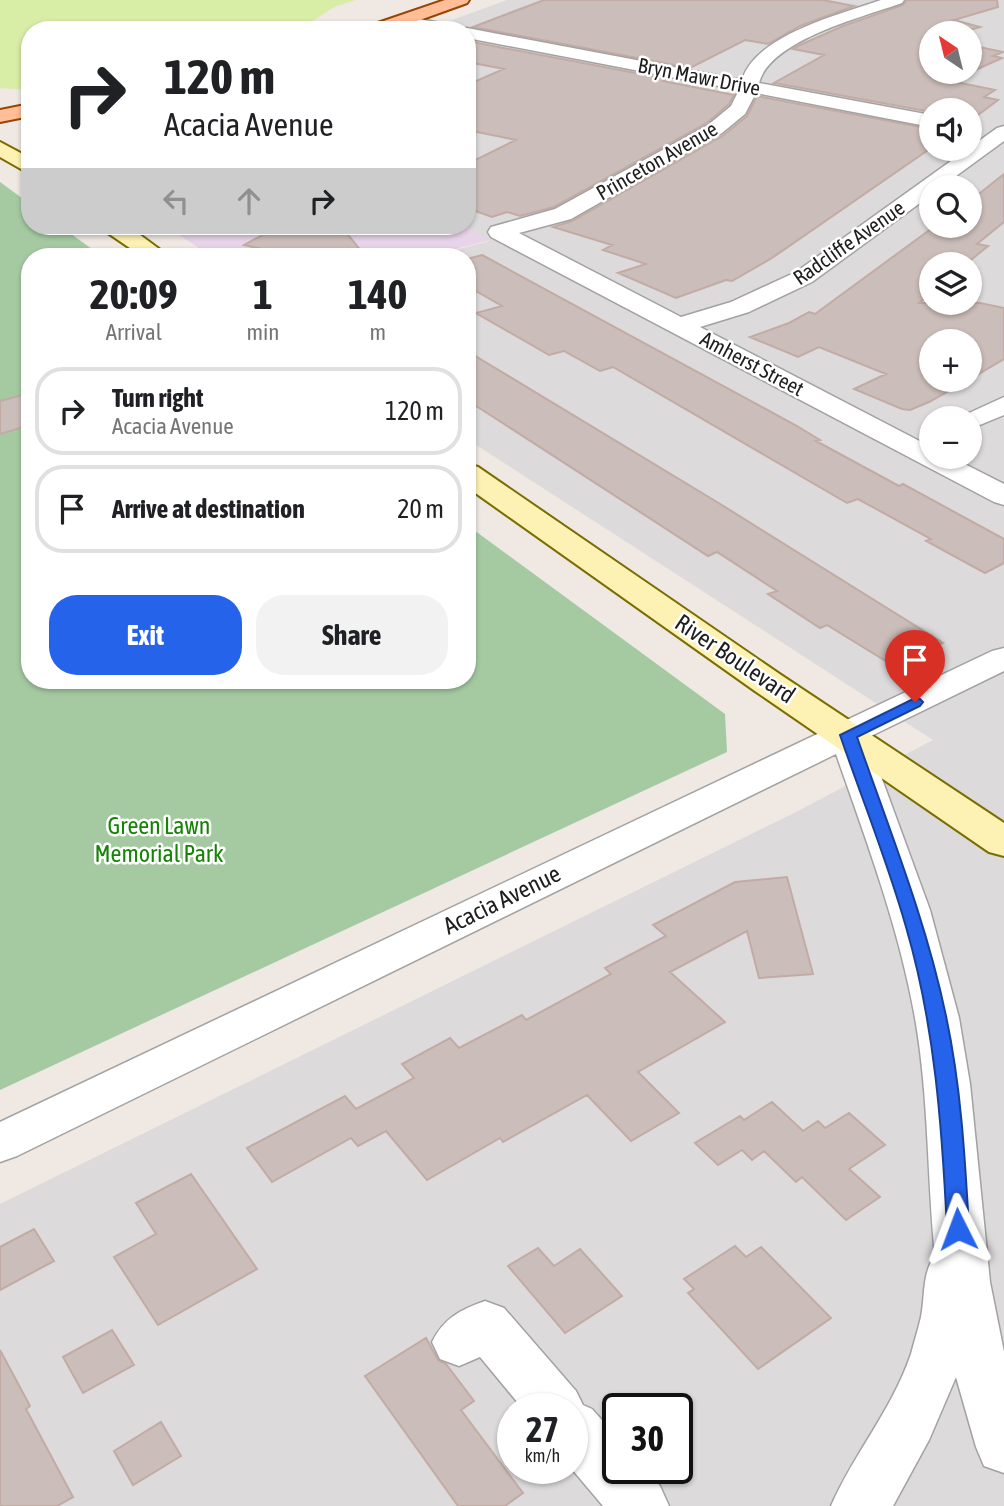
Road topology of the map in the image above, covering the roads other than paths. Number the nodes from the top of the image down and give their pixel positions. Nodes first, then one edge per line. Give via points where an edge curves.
1 (461, 0) edge
2 (896, 0) edge
3 (404, 21) edge
4 (476, 35) edge
5 (748, 86) junction
6 (21, 112) edge
7 (0, 116) edge
8 (919, 119) edge
9 (982, 130) edge
10 (1003, 134) edge
11 (0, 148) edge
12 (21, 162) edge
13 (499, 232) joint
14 (126, 235) edge
15 (145, 248) edge
16 (679, 327) junction
17 (1004, 405) edge
18 (982, 415) edge
19 (919, 441) edge
20 (962, 469) edge
21 (476, 479) edge
22 (1004, 496) edge
23 (1004, 659) edge
24 (848, 735) junction
25 (1004, 842) edge
26 (0, 1143) edge
27 (958, 1229) junction
28 (459, 1342) dead end
29 (543, 1393) edge
30 (588, 1446) edge
31 (1004, 1447) edge
32 (640, 1506) edge
33 (860, 1506) edge

1 - 3 main road
2 - 5 street, Princeton Avenue via 818,28 774,50 754,68
4 - 5 street, Bryn Mawr Drive
5 - 8 street, Bryn Mawr Drive
5 - 13 street, Princeton Avenue via 738,110 715,129 563,214
6 - 7 main road
9 - 10 street
10 - 16 street, Radcliffe Avenue via 804,277 740,307
11 - 12 main road
13 - 16 street, Amherst Street
14 - 15 main road
16 - 19 street, Amherst Street
17 - 18 street
20 - 22 street, Amherst Street
21 - 24 main road, River Boulevard
23 - 24 street, Acacia Avenue
24 - 25 main road, River Boulevard
24 - 26 street, Acacia Avenue
24 - 27 street via 915,927 937,1018 952,1121
27 - 31 street via 988,1397
27 - 33 street via 944,1330 920,1400 890,1461
28 - 29 street via 485,1324
30 - 32 street

